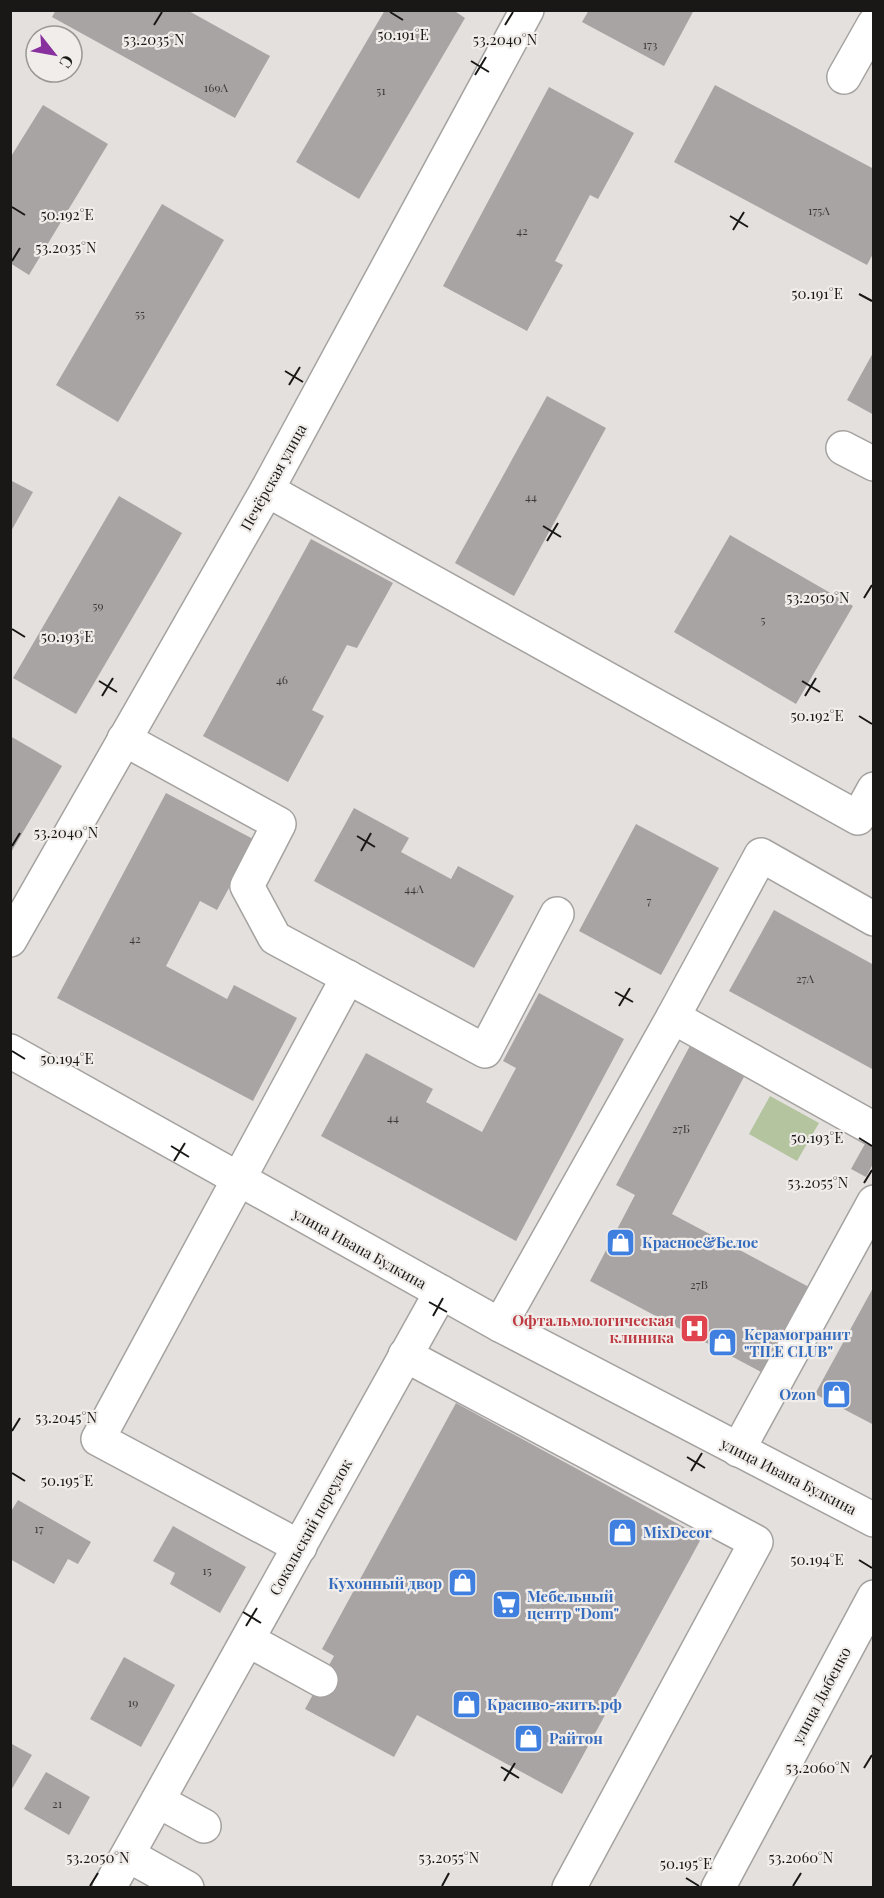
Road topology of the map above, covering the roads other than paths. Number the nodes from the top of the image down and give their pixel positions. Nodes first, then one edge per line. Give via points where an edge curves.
1 (527, 10) edge
2 (873, 24) edge
3 (844, 77) dead end
4 (843, 448) dead end
5 (873, 464) edge
6 (267, 490) junction
7 (124, 739) junction
8 (873, 789) edge
9 (557, 914) dead end
10 (873, 919) edge
11 (10, 940) edge
12 (348, 977) junction
13 (673, 1017) junction
14 (10, 1051) edge
15 (873, 1129) edge
16 (237, 1179) junction
17 (873, 1202) edge
18 (441, 1292) junction
19 (500, 1325) junction
20 (405, 1354) junction
21 (738, 1450) junction
22 (873, 1520) edge
23 (300, 1546) junction
24 (873, 1601) edge
25 (248, 1640) junction
26 (321, 1680) dead end
27 (158, 1801) junction
28 (204, 1826) dead end
29 (128, 1855) junction
30 (110, 1887) edge
31 (187, 1887) edge
32 (569, 1887) edge
33 (718, 1887) edge

1 - 6 street, Печёрская улица
2 - 3 street
4 - 5 street
6 - 7 street, Печёрская улица
6 - 8 street via 858,818
7 - 11 street, Печёрская улица
7 - 12 street via 279,824 247,886 275,938
9 - 12 street via 485,1051
10 - 13 street via 762,855
12 - 16 street
13 - 15 street
13 - 19 street
14 - 16 street, улица Ивана Булкина
16 - 18 street, улица Ивана Булкина
16 - 23 street via 98,1439
17 - 21 street
18 - 19 street, улица Ивана Булкина
18 - 20 street, Сокольский переулок
19 - 21 street, улица Ивана Булкина
20 - 23 street, Сокольский переулок
20 - 32 street via 756,1542
21 - 22 street, улица Ивана Булкина
23 - 25 street, Сокольский переулок
24 - 33 street, улица Дыбенко
25 - 26 street
25 - 27 street, Сокольский переулок
27 - 28 street
27 - 29 street, Сокольский переулок
29 - 30 street, Сокольский переулок
29 - 31 street

